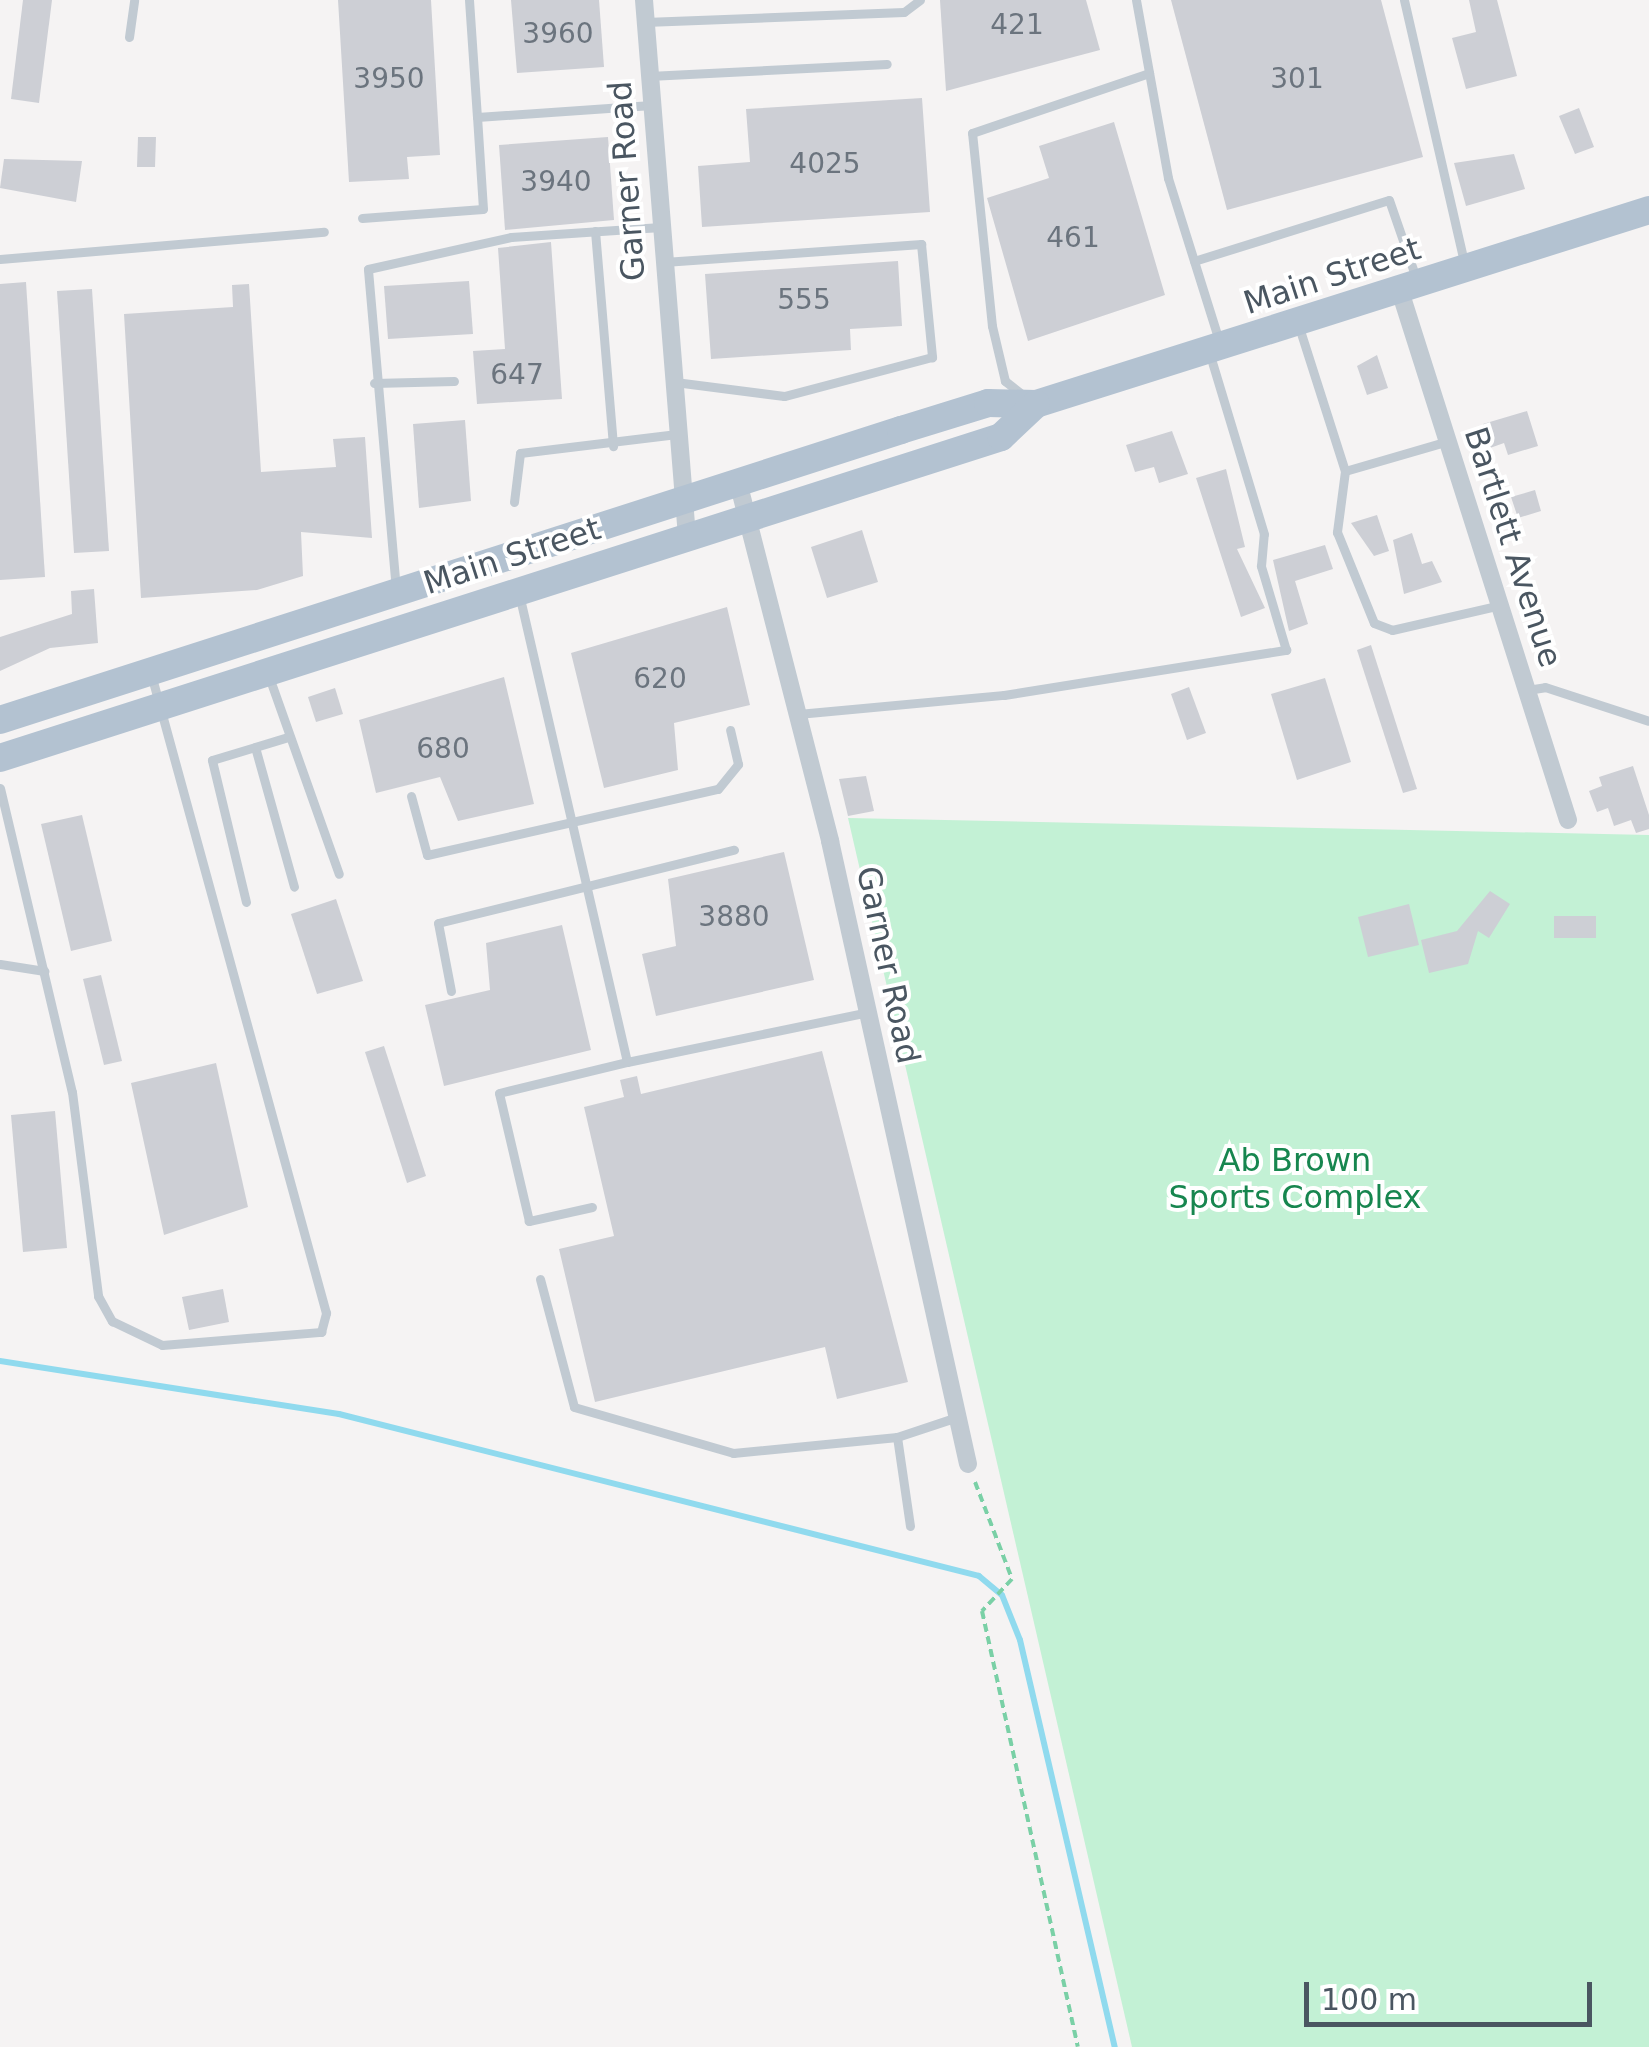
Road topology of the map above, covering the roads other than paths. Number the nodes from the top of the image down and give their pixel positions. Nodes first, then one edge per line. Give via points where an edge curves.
1 (134, 0) edge
2 (469, 0) edge
3 (644, 0) edge
4 (920, 0) edge
5 (1136, 0) edge
6 (1404, 0) edge
7 (646, 22) junction
8 (129, 37) dead end
9 (886, 64) dead end
10 (1149, 73) junction
11 (650, 76) junction
12 (652, 105) junction
13 (477, 117) junction
14 (1649, 210) edge
15 (362, 218) dead end
16 (661, 227) junction
17 (595, 231) junction
18 (324, 232) dead end
19 (0, 259) edge
20 (1194, 261) junction
21 (664, 262) junction
22 (1466, 270) junction
23 (1409, 288) junction
24 (1298, 324) junction
25 (1215, 350) junction
26 (454, 381) dead end
27 (673, 382) junction
28 (374, 383) junction
29 (1036, 404) junction
30 (677, 434) junction
31 (1448, 441) junction
32 (613, 446) junction
33 (1345, 471) junction
34 (738, 482) junction
35 (514, 502) dead end
36 (682, 502) junction
37 (748, 517) junction
38 (687, 537) junction
39 (518, 591) junction
40 (396, 593) junction
41 (1500, 605) junction
42 (151, 671) junction
43 (267, 672) junction
44 (1528, 690) junction
45 (160, 706) junction
46 (798, 714) junction
47 (0, 720) edge
48 (1649, 721) edge
49 (730, 730) dead end
50 (288, 737) junction
51 (255, 747) junction
52 (0, 758) edge
53 (0, 788) edge
54 (411, 796) dead end
55 (1568, 820) dead end
56 (571, 821) junction
57 (734, 850) dead end
58 (339, 874) dead end
59 (586, 886) junction
60 (294, 887) dead end
61 (246, 902) dead end
62 (0, 964) edge
63 (44, 971) junction
64 (451, 992) dead end
65 (868, 1012) junction
66 (626, 1062) junction
67 (592, 1208) dead end
68 (540, 1279) dead end
69 (957, 1416) junction
70 (897, 1436) junction
71 (968, 1464) road end
72 (910, 1526) dead end

1 - 8 lane
2 - 13 lane
3 - 7 street, Garner Road
4 - 7 lane via 904,12
5 - 10 lane
6 - 22 lane
7 - 11 street, Garner Road
9 - 11 lane
10 - 20 lane
10 - 29 lane via 972,133 992,326 1005,381
11 - 12 street, Garner Road
12 - 13 lane
12 - 16 street, Garner Road
13 - 15 lane via 482,209
14 - 22 main road, Main Street
16 - 17 lane
16 - 21 street, Garner Road
17 - 28 lane via 374,264 366,276
17 - 32 lane
18 - 19 lane
20 - 23 lane via 1389,200
20 - 25 lane
21 - 27 street, Garner Road
21 - 27 lane via 920,244 932,357 784,396
22 - 23 main road, Main Street
23 - 24 main road, Main Street
23 - 31 street, Bartlett Avenue
24 - 25 main road, Main Street
24 - 33 lane
25 - 29 main road, Main Street
25 - 46 lane via 1264,534 1260,566 1286,650 1004,695
26 - 28 lane
27 - 30 street, Garner Road
28 - 40 lane
29 - 34 main road, Main Street via 988,403
29 - 37 main road, Main Street via 1001,437
30 - 32 lane
30 - 36 street, Garner Road
31 - 33 lane
31 - 41 street, Bartlett Avenue
32 - 35 lane via 520,452
33 - 41 lane via 1337,532 1374,623 1392,630
34 - 36 main road, Main Street
34 - 37 street, Garner Road
36 - 38 street, Garner Road
36 - 40 main road, Main Street
37 - 38 main road, Main Street
37 - 46 street, Garner Road
38 - 39 main road, Main Street
39 - 43 main road, Main Street
39 - 56 lane
40 - 42 main road, Main Street
41 - 44 street, Bartlett Avenue
42 - 45 lane
42 - 47 main road, Main Street
43 - 45 main road, Main Street
43 - 50 lane
44 - 48 lane via 1545,687
44 - 55 street, Bartlett Avenue
45 - 52 main road, Main Street
45 - 63 lane via 326,1313 321,1332 162,1345 112,1322 98,1296 72,1092
46 - 65 street, Garner Road
49 - 56 lane via 738,764 718,789
50 - 51 lane
50 - 58 lane via 312,778
51 - 60 lane
51 - 61 lane via 212,760
53 - 63 lane
54 - 56 lane via 427,855
56 - 59 lane
57 - 59 lane
59 - 64 lane via 438,923
59 - 66 lane
62 - 63 lane
65 - 66 lane
65 - 69 street, Garner Road
66 - 67 lane via 499,1093 529,1221
68 - 70 lane via 574,1407 734,1453
69 - 70 lane
69 - 71 street, Garner Road
70 - 72 lane

